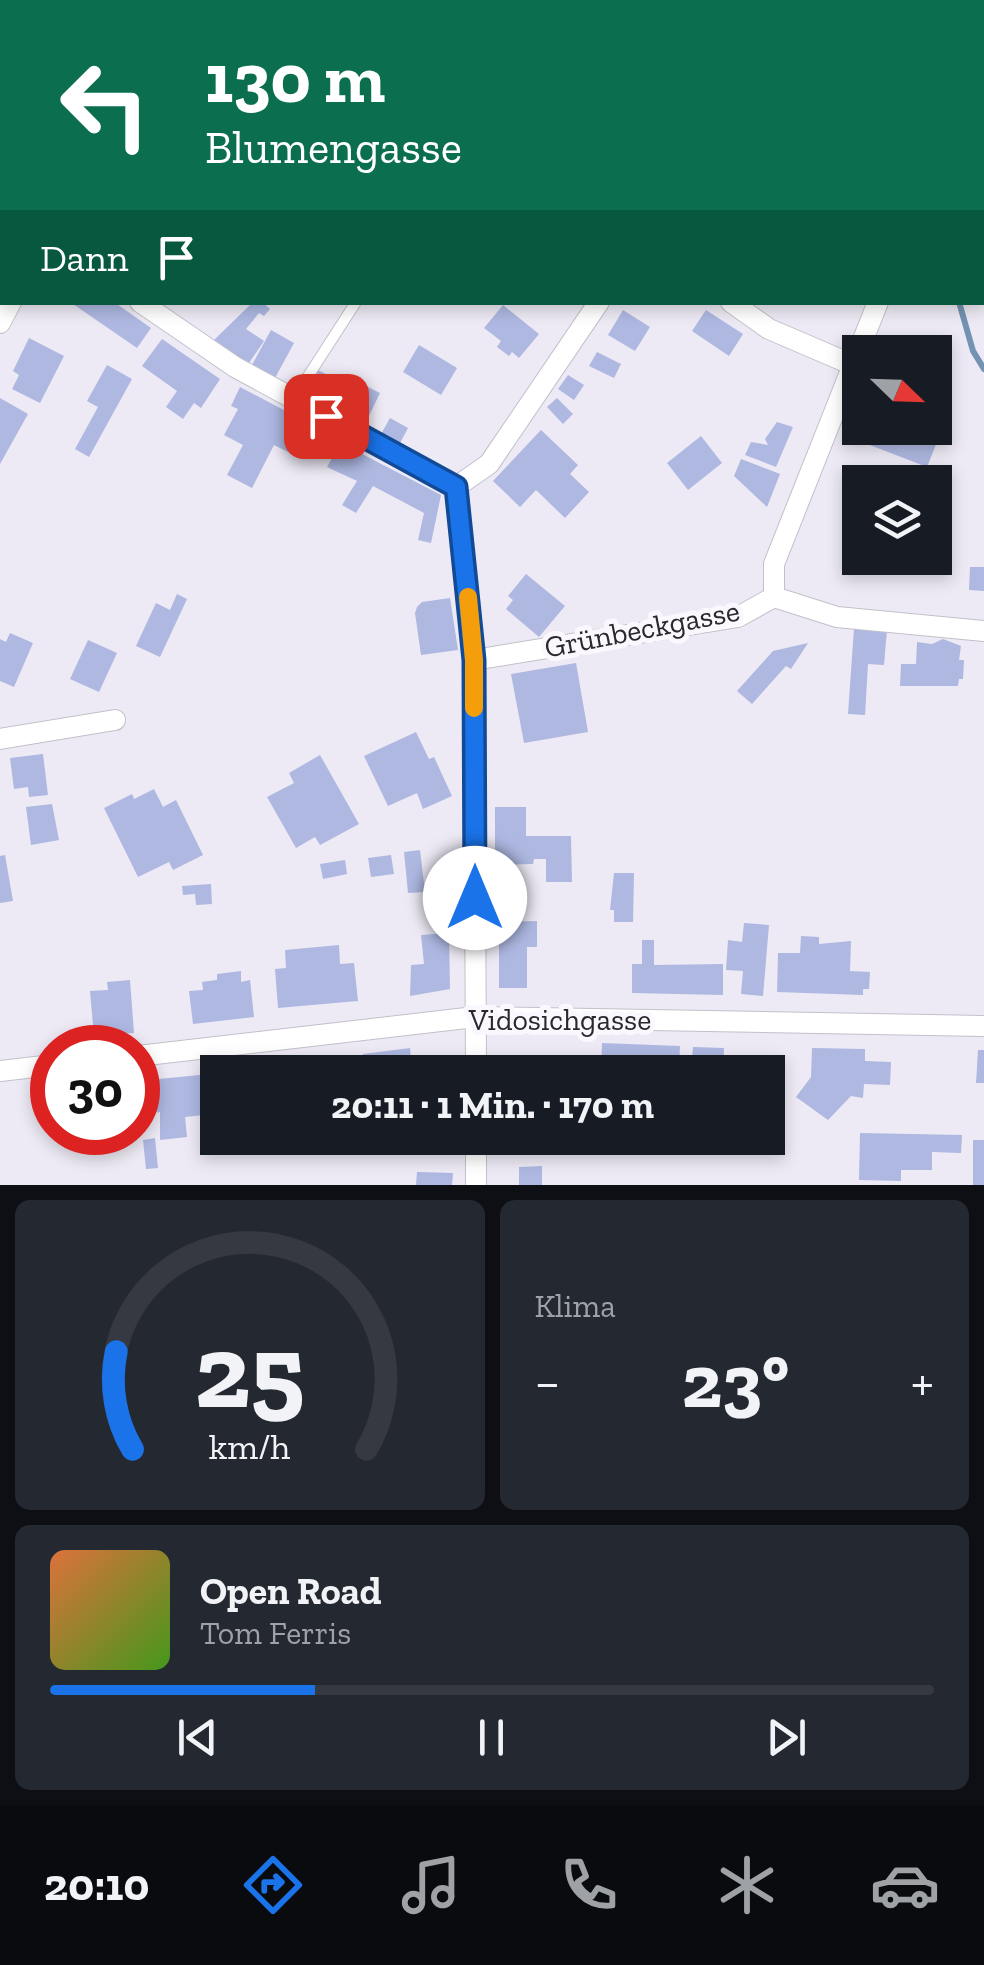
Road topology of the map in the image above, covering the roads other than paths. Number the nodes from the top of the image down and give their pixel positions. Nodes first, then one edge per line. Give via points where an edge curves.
1 (144, 305) edge
2 (354, 305) edge
3 (598, 305) edge
4 (736, 305) edge
5 (877, 305) edge
6 (865, 335) edge
7 (842, 360) edge
8 (842, 395) edge
9 (293, 398) junction
10 (456, 487) junction
11 (774, 596) junction
12 (984, 630) edge
13 (474, 660) junction
14 (115, 720) dead end
15 (0, 739) edge
16 (475, 1017) junction
17 (984, 1026) edge
18 (160, 1053) edge
19 (476, 1055) edge
20 (30, 1068) edge
21 (0, 1071) edge
22 (476, 1155) edge
23 (476, 1185) edge

1 - 9 street
2 - 9 lane
3 - 10 street via 489,464
4 - 7 street via 769,329
5 - 6 street
8 - 11 street via 774,564
9 - 10 street
10 - 13 street
11 - 12 street, Grünbeckgasse via 837,617
11 - 13 street, Grünbeckgasse via 738,617
13 - 16 street
14 - 15 street
16 - 17 street, Vidosichgasse
16 - 18 street, Vidosichgasse
16 - 19 street
20 - 21 street
22 - 23 street

